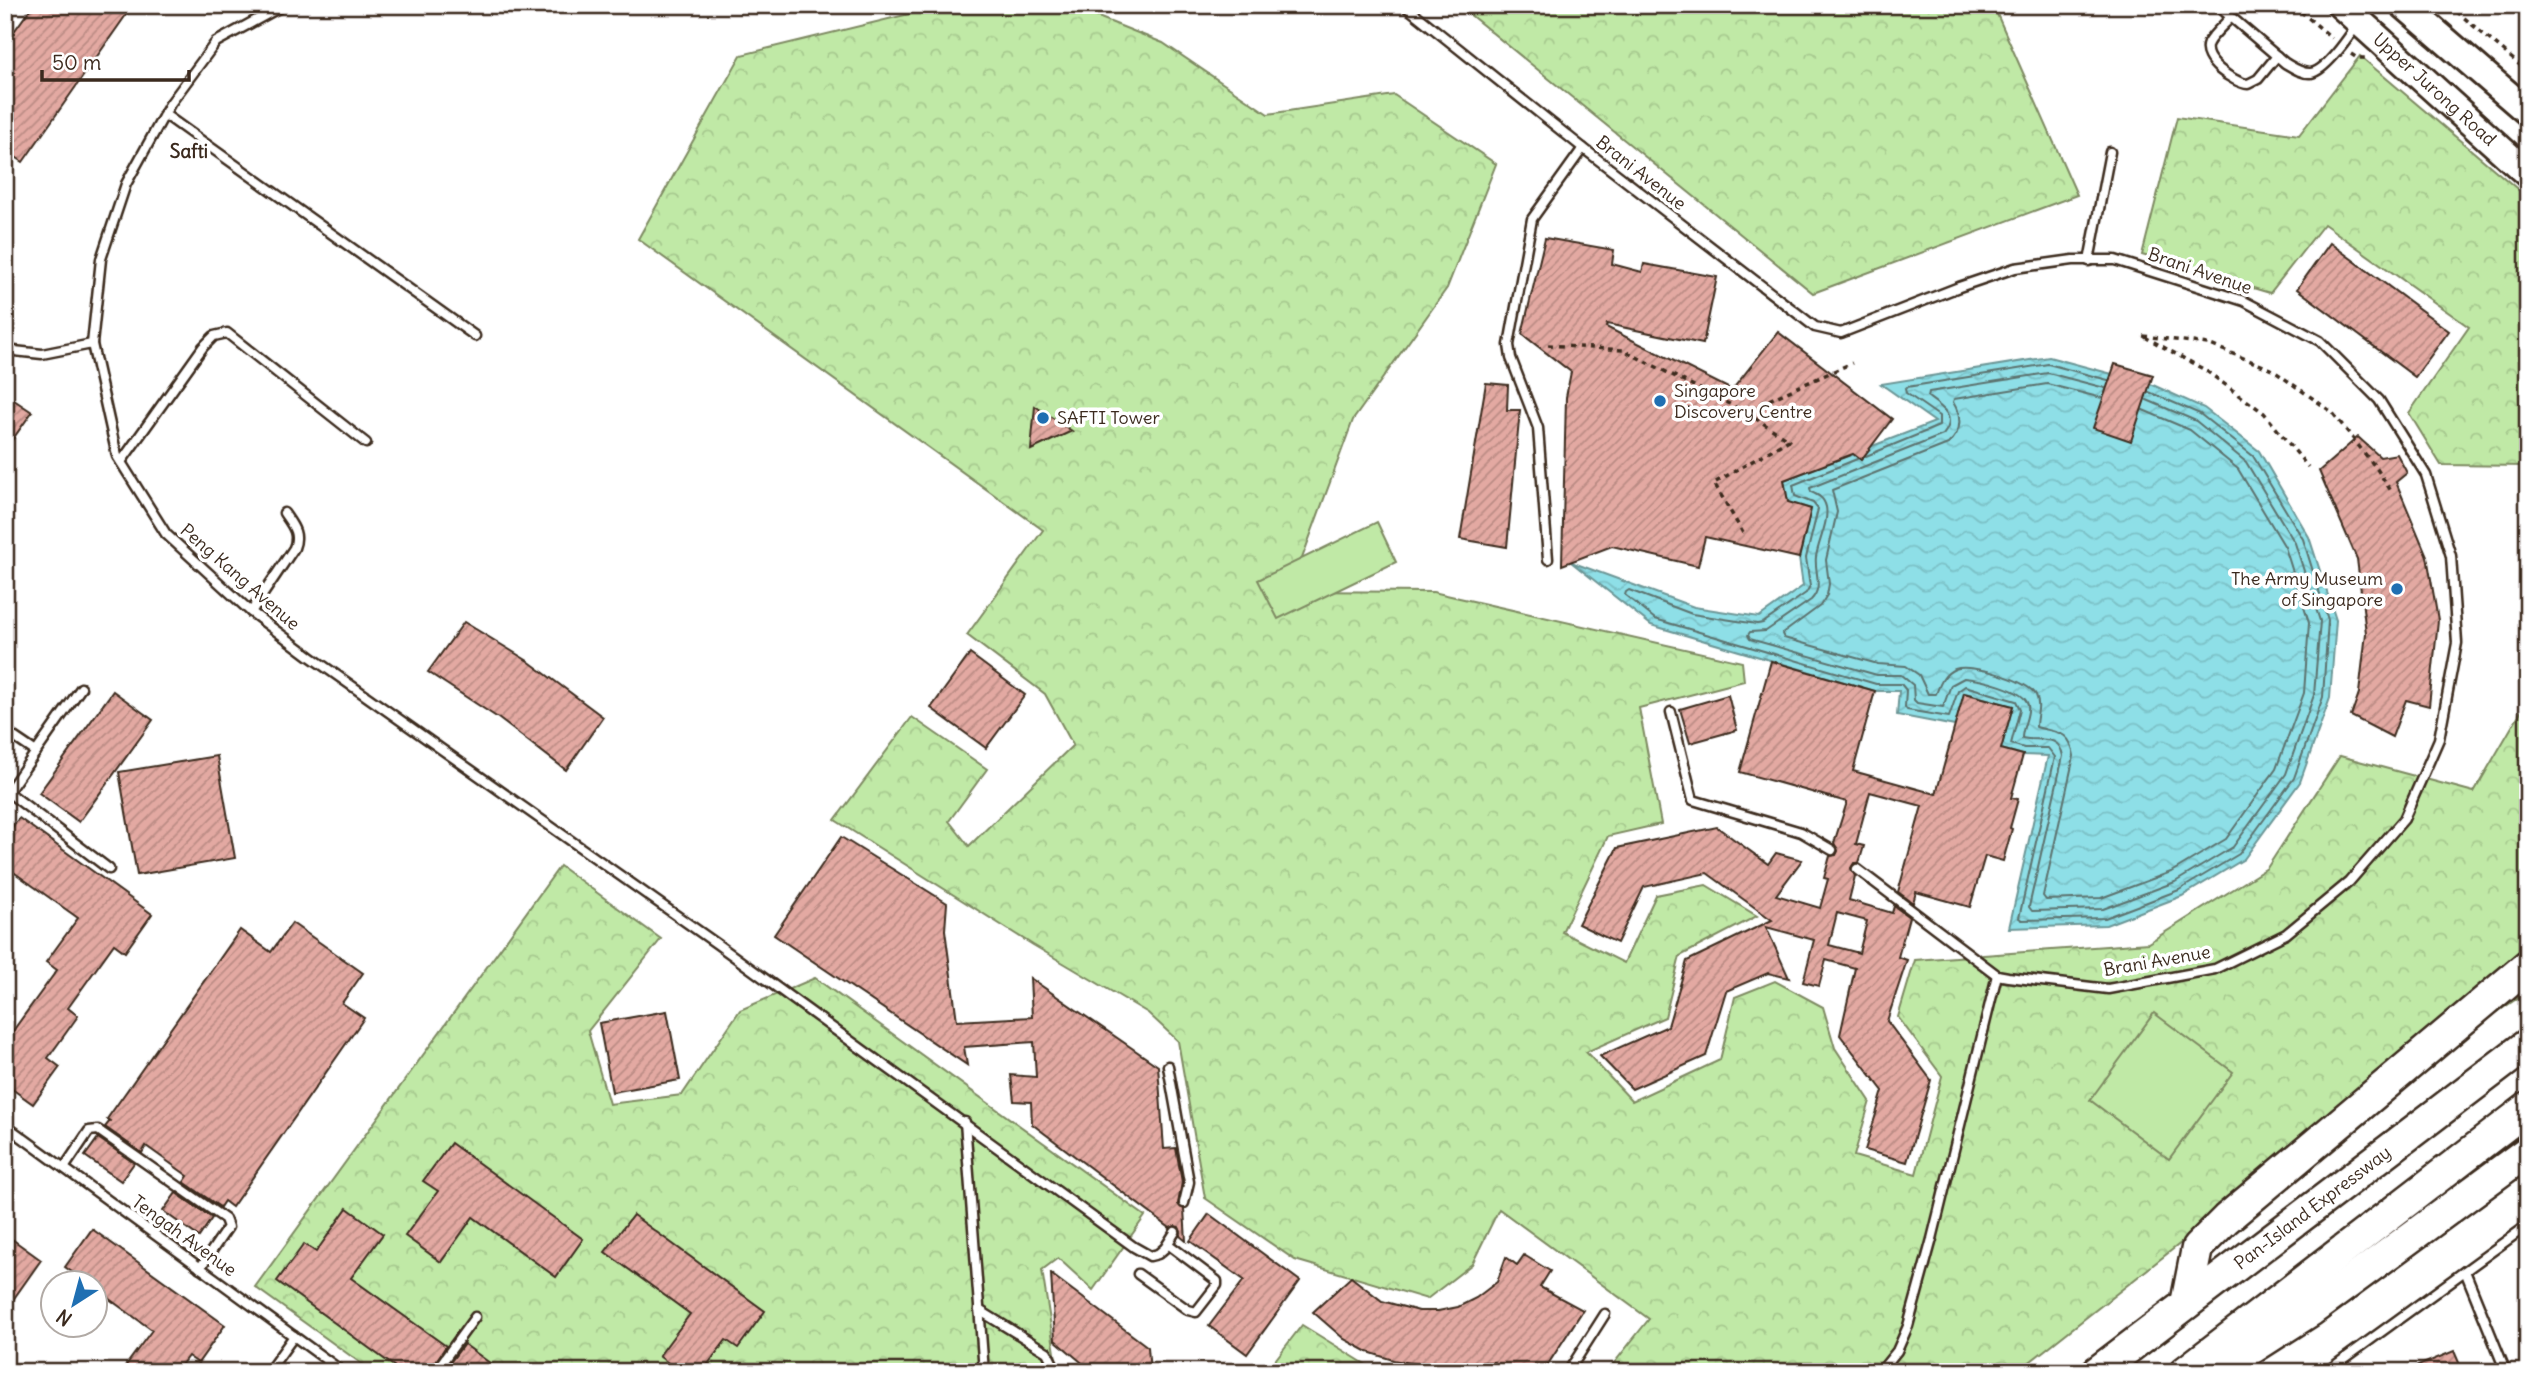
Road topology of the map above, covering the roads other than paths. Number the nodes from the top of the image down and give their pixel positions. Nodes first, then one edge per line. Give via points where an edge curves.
1 (284, 5) edge
2 (1404, 5) edge
3 (2217, 5) edge
4 (2404, 5) edge
5 (2357, 11) edge
6 (2231, 17) junction
7 (2277, 56) junction
8 (2528, 113) edge
9 (164, 114) junction
10 (1583, 148) junction
11 (2110, 152) dead end
12 (2528, 174) edge
13 (2089, 261) junction
14 (475, 337) dead end
15 (92, 344) junction
16 (5, 350) edge
17 (366, 443) dead end
18 (121, 462) junction
19 (284, 513) dead end
20 (1548, 559) dead end
21 (251, 611) junction
22 (81, 688) dead end
23 (1671, 712) dead end
24 (5, 732) edge
25 (36, 752) junction
26 (7, 794) edge
27 (1832, 850) dead end
28 (109, 869) dead end
29 (1857, 869) dead end
30 (2528, 965) edge
31 (1997, 975) junction
32 (2528, 1044) edge
33 (1168, 1066) dead end
34 (2528, 1108) edge
35 (965, 1122) junction
36 (5, 1125) edge
37 (2528, 1151) edge
38 (64, 1168) junction
39 (1184, 1203) dead end
40 (2528, 1225) edge
41 (1175, 1233) dead end
42 (1168, 1244) junction
43 (201, 1268) junction
44 (2465, 1271) junction
45 (1138, 1274) dead end
46 (2186, 1304) junction
47 (979, 1310) junction
48 (1605, 1314) dead end
49 (475, 1317) dead end
50 (294, 1336) junction
51 (2330, 1370) edge
52 (268, 1372) edge
53 (343, 1372) edge
54 (435, 1372) edge
55 (984, 1372) edge
56 (1057, 1372) edge
57 (1568, 1372) edge
58 (1880, 1372) edge
59 (2097, 1372) edge
60 (2185, 1372) edge
61 (2215, 1372) edge
62 (2506, 1372) edge

1 - 9 lane, Peng Kang Avenue via 216,42
2 - 10 lane, Brani Avenue
3 - 6 lane
4 - 8 main road
5 - 7 lane via 2323,67 2311,73 2296,70
5 - 12 main road, Upper Jurong Road
6 - 7 lane
6 - 7 lane via 2208,44 2207,52 2233,80 2248,84 2258,79
9 - 14 lane
9 - 15 lane, Peng Kang Avenue via 126,184 102,259
10 - 13 lane, Brani Avenue via 1815,327 1841,333 2015,268
10 - 20 lane via 1532,219 1509,345 1538,428
11 - 13 lane
13 - 31 lane, Brani Avenue via 2115,260 2244,300 2320,341 2379,400 2426,475 2451,556 2458,643 2440,739 2403,818 2349,883 2286,934 2215,969 2108,989
15 - 16 lane via 42,354
15 - 18 lane, Peng Kang Avenue
17 - 18 lane via 227,333 214,336 203,347
18 - 21 lane, Peng Kang Avenue via 166,534
19 - 21 lane via 298,539
21 - 35 lane, Peng Kang Avenue
22 - 25 lane
23 - 27 lane via 1693,800 1801,832
24 - 25 lane
25 - 26 lane
26 - 28 lane
29 - 31 lane
30 - 46 highway via 2218,1227 2197,1248
31 - 58 lane via 1908,1326
32 - 46 highway, Pan-Island Expressway
33 - 39 lane via 1189,1182
34 - 60 highway
35 - 42 lane, Peng Kang Avenue via 1134,1247 1150,1256
35 - 47 lane
36 - 38 lane, Tengah Avenue
37 - 61 highway via 2312,1310
38 - 43 lane, Tengah Avenue
38 - 43 lane via 89,1131 97,1130 225,1219 228,1227
40 - 44 lane
41 - 42 lane
42 - 45 lane via 1217,1281 1200,1309 1188,1310
43 - 50 lane, Tengah Avenue
44 - 51 lane
44 - 62 lane
46 - 59 highway, Pan-Island Expressway
47 - 55 lane
47 - 56 lane via 1047,1352
48 - 57 lane
49 - 54 lane
50 - 52 lane
50 - 53 lane, Tengah Avenue

